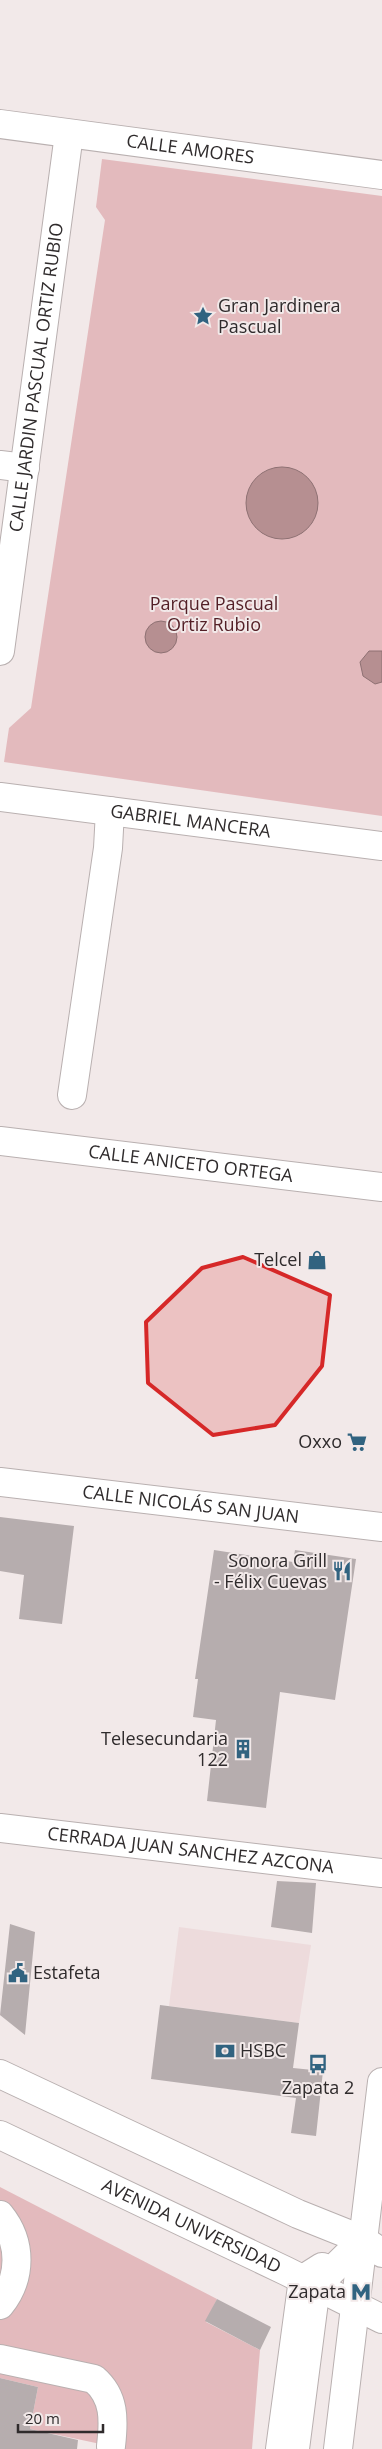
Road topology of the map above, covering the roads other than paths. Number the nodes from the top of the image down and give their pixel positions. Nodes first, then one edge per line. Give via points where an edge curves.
1 (0, 124) edge
2 (68, 134) junction
3 (382, 175) edge
4 (13, 466) edge
5 (0, 651) edge
6 (0, 797) edge
7 (110, 811) junction
8 (382, 846) edge
9 (72, 1095) dead end
10 (0, 1141) edge
11 (382, 1187) edge
12 (0, 1482) edge
13 (382, 1527) edge
14 (0, 1828) edge
15 (382, 1873) edge
16 (0, 2074) edge
17 (382, 2082) edge
18 (0, 2135) edge
19 (377, 2168) edge
20 (0, 2215) edge
21 (373, 2247) edge
22 (310, 2283) junction
23 (0, 2304) edge
24 (355, 2306) junction
25 (382, 2319) edge
26 (0, 2359) edge
27 (111, 2446) dead end
28 (280, 2449) edge
29 (295, 2449) edge
30 (338, 2449) edge

1 - 2 street, CALLE AMORES
2 - 3 street, CALLE AMORES
2 - 4 street, CALLE JARDIN PASCUAL ORTIZ RUBIO
4 - 5 street, CALLE JARDIN PASCUAL ORTIZ RUBIO
6 - 7 street, GABRIEL MANCERA
7 - 8 street, GABRIEL MANCERA
7 - 9 street via 108,848
10 - 11 street, CALLE ANICETO ORTEGA
12 - 13 street, CALLE NICOLÁS SAN JUAN
14 - 15 street, CERRADA JUAN SANCHEZ AZCONA
16 - 21 street
17 - 19 street
18 - 22 street, AVENIDA UNIVERSIDAD
19 - 21 street
20 - 23 street via 12,2234 17,2255 11,2288
21 - 22 street
21 - 24 street
22 - 24 street, AVENIDA UNIVERSIDAD
22 - 28 street
22 - 29 street
24 - 25 street, AVENIDA UNIVERSIDAD
24 - 30 street
26 - 27 street via 94,2379 103,2386 114,2417

